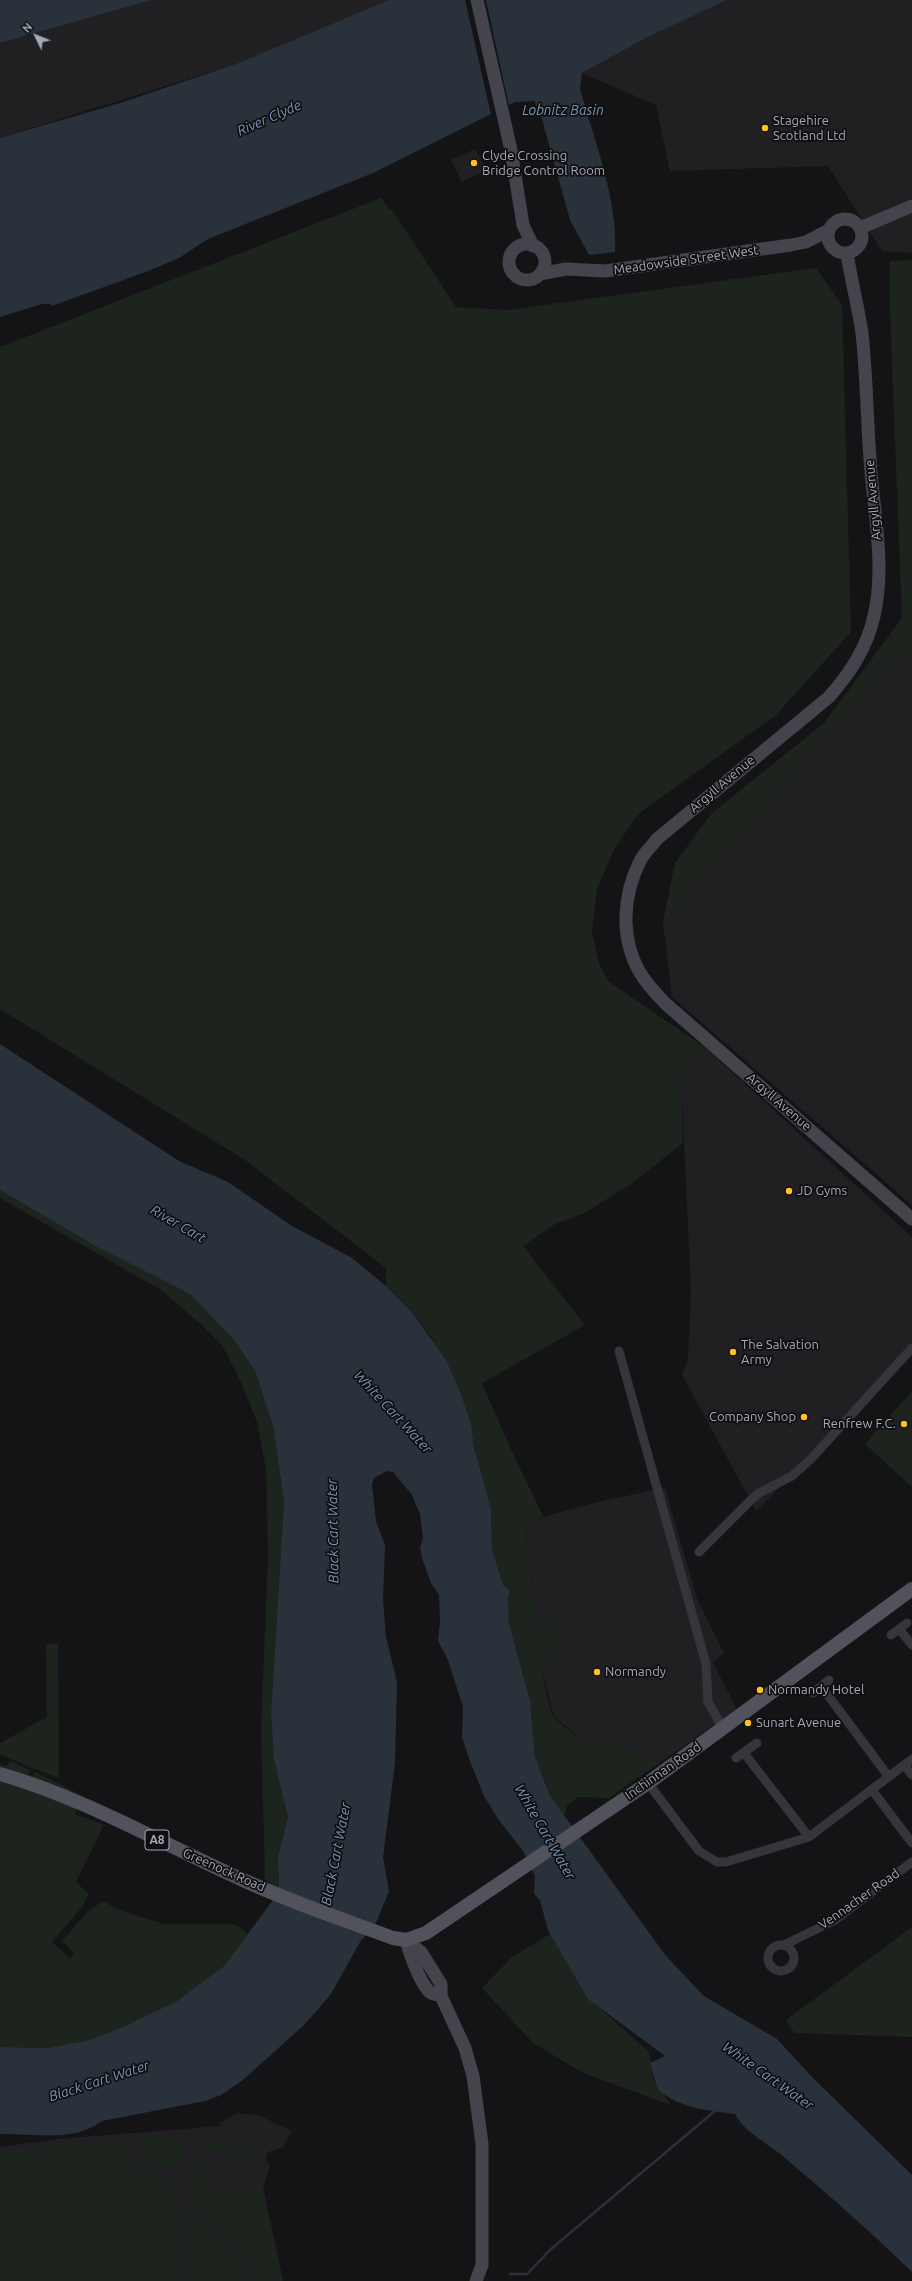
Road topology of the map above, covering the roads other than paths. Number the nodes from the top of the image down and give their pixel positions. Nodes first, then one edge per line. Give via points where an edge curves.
1 (476, 0) edge
2 (912, 206) edge
3 (523, 225) junction
4 (860, 228) junction
5 (829, 230) junction
6 (806, 242) junction
7 (519, 246) junction
8 (533, 246) junction
9 (831, 246) junction
10 (847, 253) junction
11 (543, 256) junction
12 (566, 269) junction
13 (540, 274) junction
14 (912, 1219) edge
15 (912, 1348) edge
16 (619, 1351) dead end
17 (699, 1552) dead end
18 (912, 1589) edge
19 (907, 1623) dead end
20 (899, 1629) junction
21 (890, 1635) dead end
22 (912, 1645) edge
23 (829, 1680) dead end
24 (821, 1686) junction
25 (813, 1693) dead end
26 (723, 1728) junction
27 (758, 1743) dead end
28 (912, 1759) edge
29 (904, 1765) junction
30 (0, 1774) edge
31 (912, 1775) edge
32 (889, 1777) junction
33 (648, 1783) junction
34 (872, 1790) junction
35 (809, 1837) junction
36 (912, 1843) edge
37 (912, 1862) edge
38 (406, 1940) junction
39 (784, 1945) dead end
40 (482, 2265) junction
41 (476, 2281) edge
42 (487, 2281) edge

1 - 3 street via 510,145
2 - 4 street
3 - 7 street
3 - 8 street
4 - 5 street via 854,221 844,219 835,222
4 - 10 street via 860,244 852,252
5 - 6 street, Meadowside Street West
5 - 9 street via 828,241
6 - 9 street, Meadowside Street West
6 - 12 street, Meadowside Street West via 605,271
7 - 8 street
7 - 13 street via 509,260 509,266 515,275 520,279 531,280
8 - 11 street
9 - 10 street via 838,252
10 - 14 street, Argyll Avenue via 862,334 866,418 878,554 879,587 874,617 863,649 849,673 829,697 657,839 641,860 630,886 625,914 631,952 639,970 666,1004
11 - 12 street, Meadowside Street West
11 - 13 street via 544,265
12 - 13 street, Meadowside Street West
15 - 17 street via 811,1460 792,1476 750,1500
16 - 26 street via 706,1664 708,1702
18 - 26 main road, Inchinnan Road
19 - 20 street
20 - 21 street
20 - 22 street
23 - 24 street
24 - 25 street
24 - 32 street
26 - 33 main road, Inchinnan Road
27 - 35 street via 740,1755
28 - 29 street
29 - 31 street
29 - 32 street
30 - 38 main road, Greenock Road / A8 via 34,1783 81,1803 260,1888 388,1936
32 - 34 street
33 - 35 street via 699,1851 716,1862 738,1860
33 - 38 main road, Inchinnan Road via 426,1933
34 - 35 street
34 - 36 street
37 - 39 street, Vennacher Road via 834,1920
38 - 40 street via 411,1959 430,1992 441,1996 465,2048 482,2144
40 - 41 street
40 - 42 street

